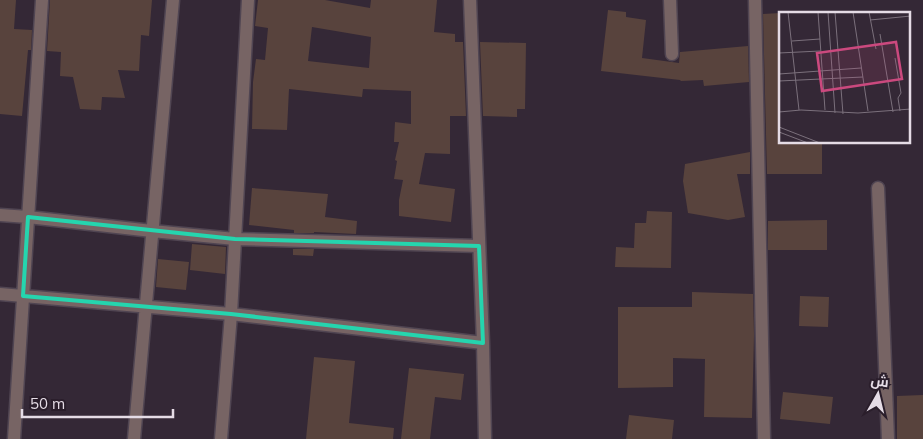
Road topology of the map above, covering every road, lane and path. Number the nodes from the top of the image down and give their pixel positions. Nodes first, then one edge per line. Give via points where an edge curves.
1 (42, 0) edge
2 (173, 0) edge
3 (248, 0) edge
4 (470, 0) edge
5 (670, 0) edge
6 (755, 0) edge
7 (672, 54) dead end
8 (878, 188) dead end
9 (0, 214) edge
10 (28, 217) junction
11 (152, 232) junction
12 (235, 239) junction
13 (479, 246) junction
14 (0, 294) edge
15 (23, 296) junction
16 (146, 307) junction
17 (231, 314) junction
18 (483, 343) junction
19 (14, 439) edge
20 (134, 439) edge
21 (221, 439) edge
22 (485, 439) edge
23 (764, 439) edge
24 (888, 439) edge

1 - 10 street
2 - 11 street
3 - 12 street
4 - 13 street
5 - 7 street
6 - 23 street
8 - 24 street
9 - 10 street
10 - 11 street
10 - 15 street
11 - 12 street
11 - 16 street
12 - 13 street
12 - 17 street
13 - 18 street
14 - 15 street
15 - 16 street
15 - 19 street
16 - 17 street
16 - 20 street
17 - 18 street
17 - 21 street
18 - 22 street

